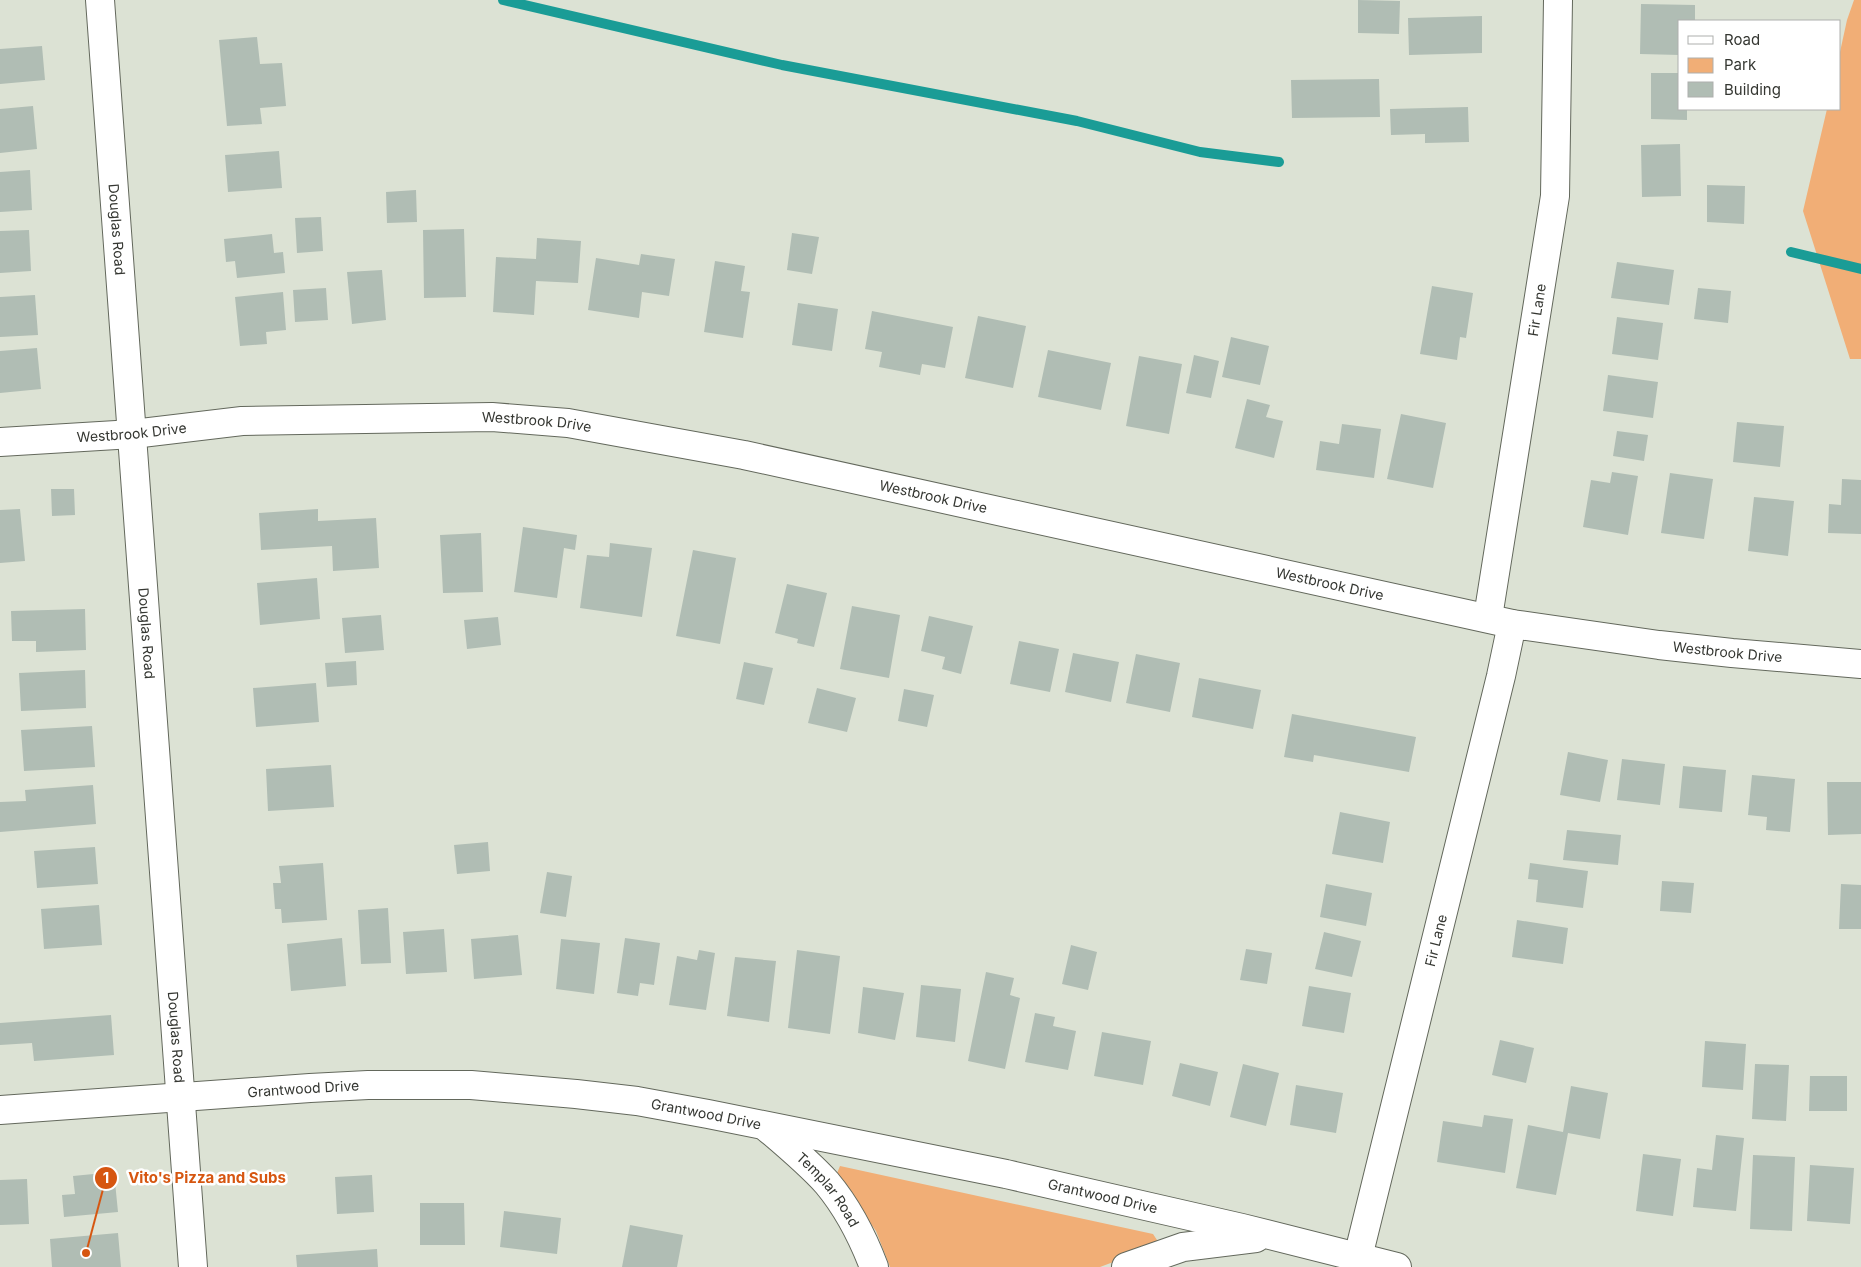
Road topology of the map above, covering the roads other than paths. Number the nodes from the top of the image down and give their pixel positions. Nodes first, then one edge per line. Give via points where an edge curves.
1 (100, 0) edge
2 (1558, 0) edge
3 (133, 434) junction
4 (0, 442) edge
5 (1500, 620) junction
6 (1861, 664) edge
7 (181, 1098) junction
8 (0, 1110) edge
9 (763, 1125) junction
10 (1275, 1237) junction
11 (1358, 1257) junction
12 (193, 1267) edge
13 (874, 1267) edge
14 (1126, 1267) edge
15 (1397, 1267) edge

1 - 3 street, Douglas Road
2 - 5 street, Fir Lane via 1555,196
3 - 4 street, Westbrook Drive
3 - 5 street, Westbrook Drive via 242,421 492,417 568,424 744,455
3 - 7 street, Douglas Road
5 - 6 street, Westbrook Drive via 1714,651
5 - 11 street, Fir Lane via 1499,685
7 - 8 street, Grantwood Drive
7 - 9 street, Grantwood Drive via 320,1087 471,1085 637,1102
7 - 12 street, Douglas Road
9 - 10 street, Grantwood Drive via 1006,1174
9 - 13 street, Templar Road via 828,1184 857,1231
10 - 11 street, Grantwood Drive
10 - 14 street via 1183,1248
11 - 15 street, Grantwood Drive

